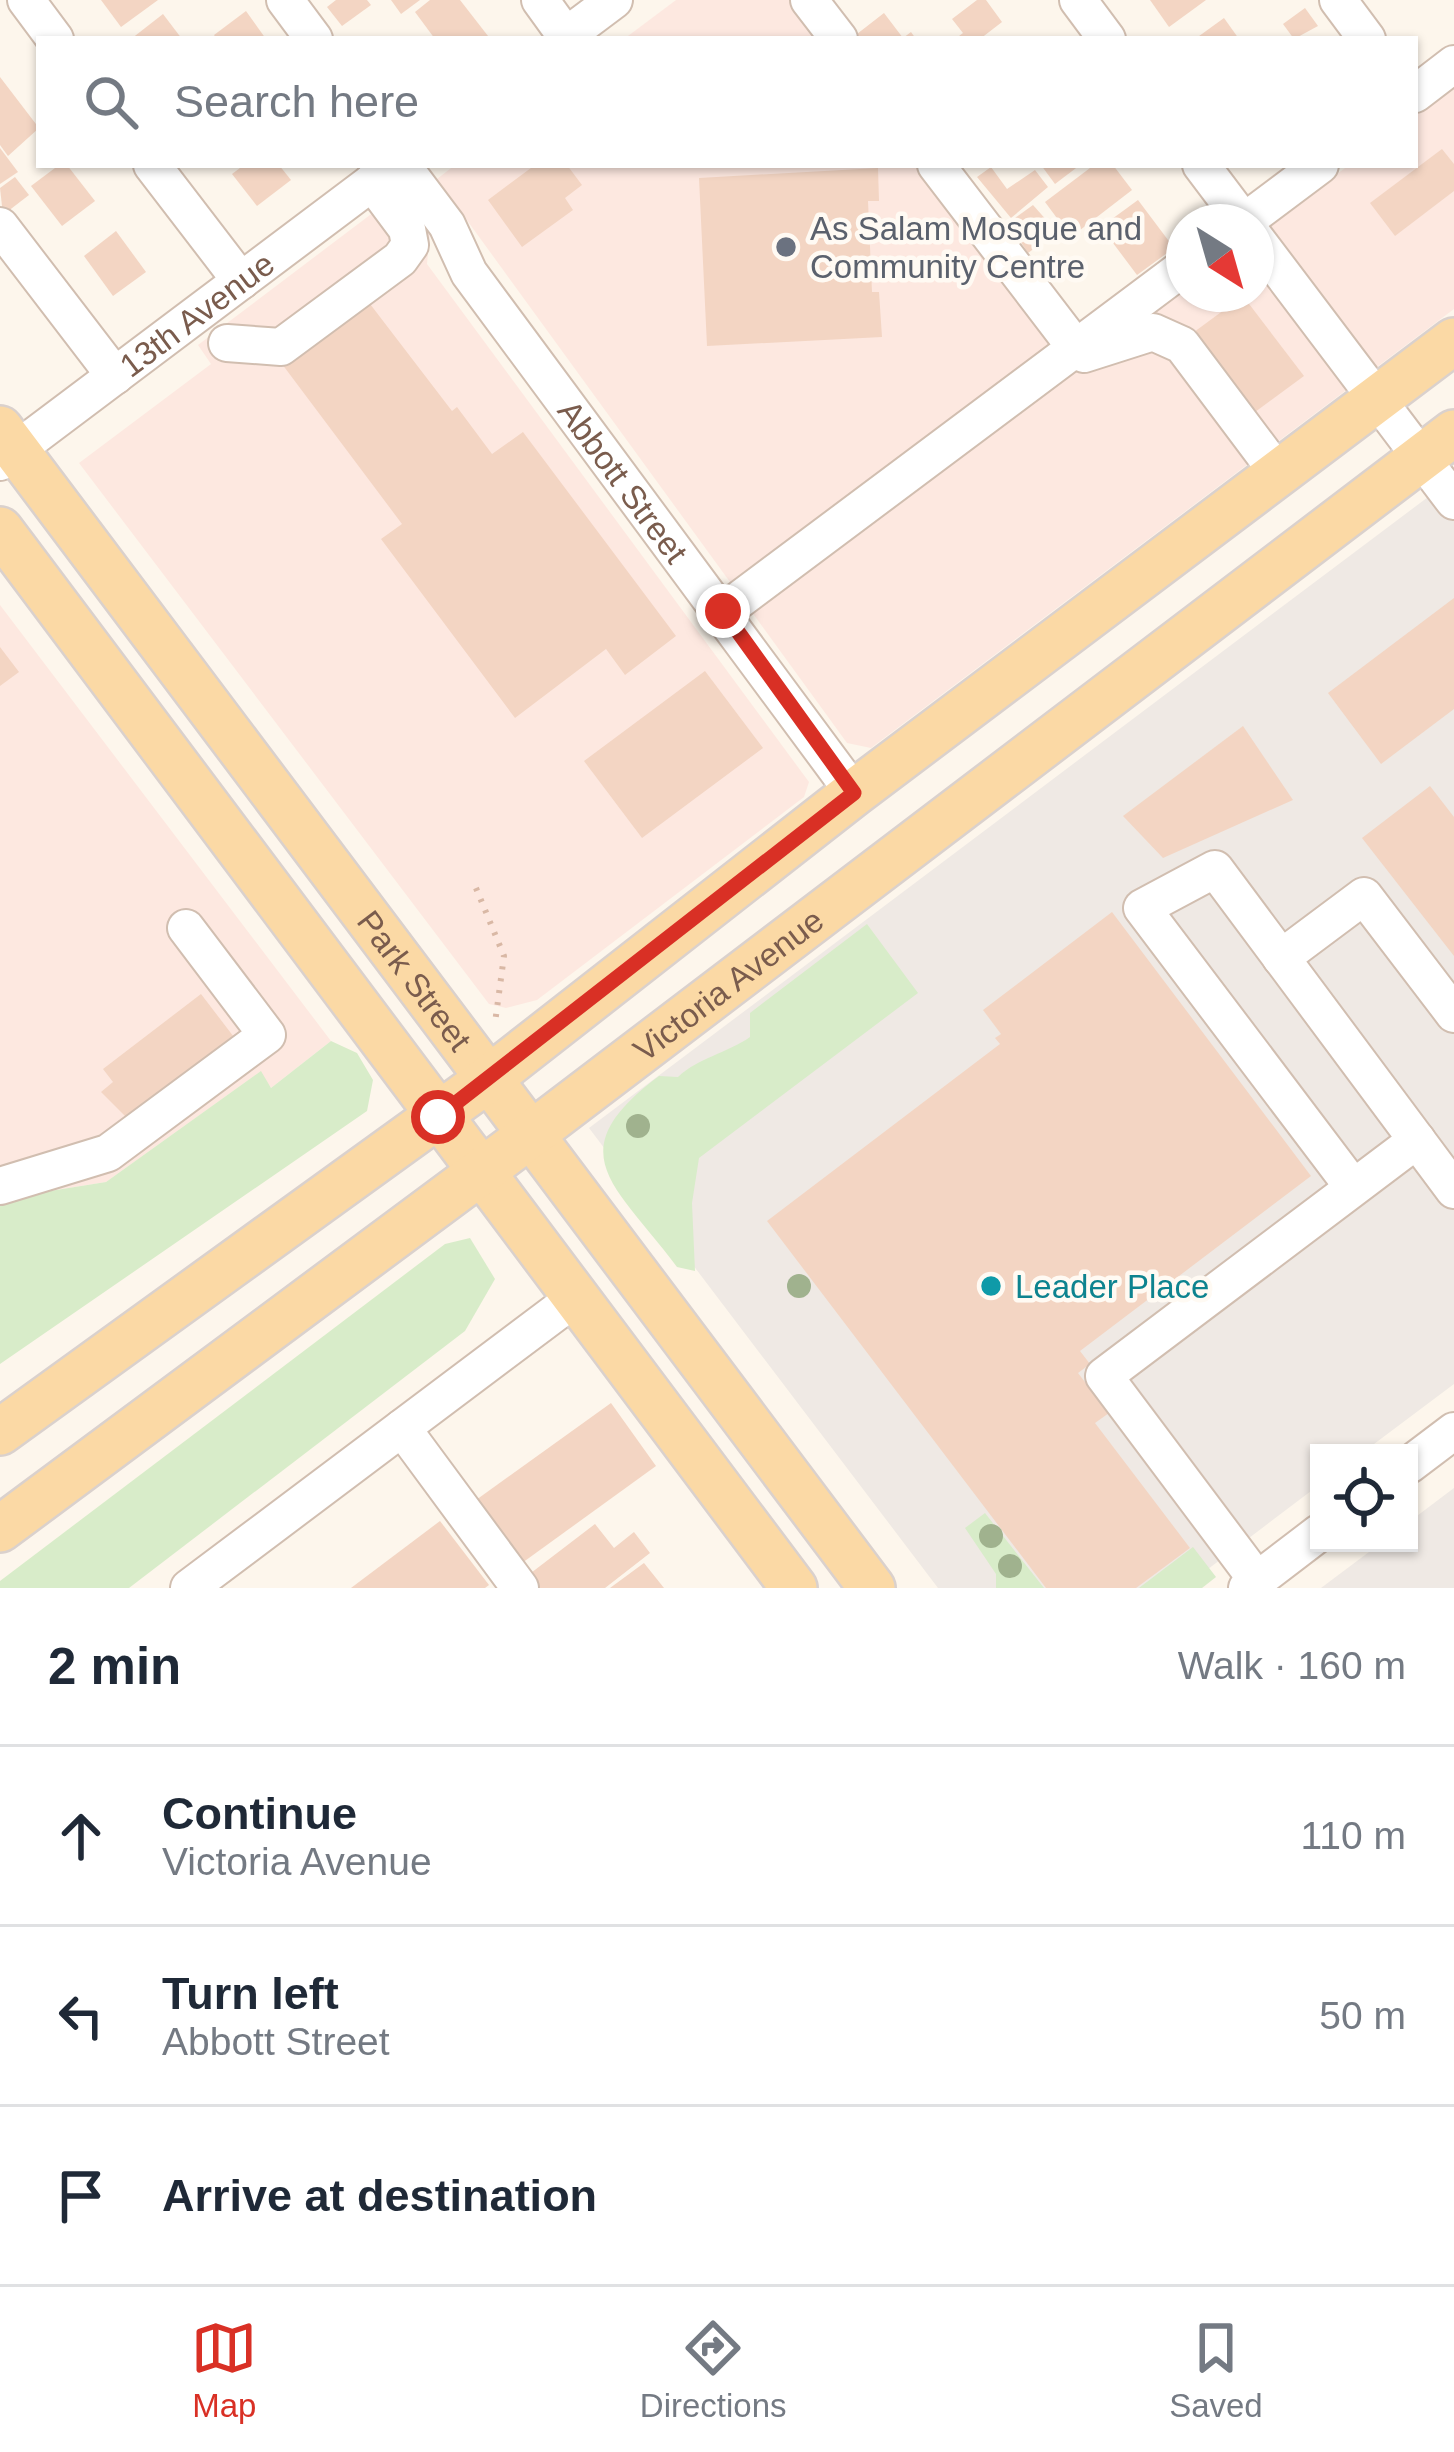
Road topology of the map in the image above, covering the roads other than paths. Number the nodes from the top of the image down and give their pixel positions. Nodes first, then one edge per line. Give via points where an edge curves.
1 (26, 0) edge
2 (285, 0) edge
3 (540, 0) edge
4 (614, 0) edge
5 (809, 0) edge
6 (1078, 0) edge
7 (1338, 0) edge
8 (54, 36) edge
9 (312, 36) edge
10 (563, 36) edge
11 (565, 36) edge
12 (837, 36) edge
13 (1105, 36) edge
14 (1365, 36) edge
15 (1454, 64) edge
16 (1418, 92) edge
17 (154, 168) edge
18 (938, 168) edge
19 (1203, 168) edge
20 (1316, 168) edge
21 (390, 171) edge
22 (1230, 204) edge
23 (1268, 204) edge
24 (0, 226) edge
25 (1274, 262) edge
26 (241, 281) junction
27 (1166, 281) edge
28 (1454, 341) edge
29 (227, 343) dead end
30 (1078, 352) junction
31 (115, 376) junction
32 (1376, 399) junction
33 (1437, 446) edge
34 (5, 447) edge
35 (1278, 473) junction
36 (1454, 501) edge
37 (0, 530) edge
38 (723, 611) junction
39 (854, 793) junction
40 (186, 928) dead end
41 (1281, 958) junction
42 (1454, 1014) edge
43 (487, 1080) junction
44 (438, 1117) junction
45 (529, 1136) junction
46 (1417, 1140) junction
47 (480, 1171) junction
48 (0, 1186) edge
49 (1353, 1187) junction
50 (1454, 1190) edge
51 (575, 1298) junction
52 (402, 1428) junction
53 (1454, 1431) edge
54 (0, 1432) edge
55 (1418, 1458) edge
56 (0, 1529) edge
57 (1310, 1541) edge
58 (207, 1583) edge
59 (1252, 1584) edge
60 (520, 1588) edge
61 (794, 1588) edge
62 (872, 1588) edge

1 - 8 street
2 - 9 street
3 - 10 street
4 - 11 street
5 - 12 street
6 - 13 street
7 - 14 street
15 - 16 street
17 - 26 street
18 - 30 street
19 - 22 street
20 - 23 street
21 - 26 street, 13th Avenue
21 - 29 street via 410,245 400,259 281,347
21 - 38 street, Abbott Street via 447,225 469,273
24 - 31 street
25 - 32 street
26 - 31 street, 13th Avenue
27 - 30 street
28 - 32 main road
30 - 35 street via 1153,332 1182,345
30 - 38 street
31 - 34 street, 13th Avenue
32 - 33 street
32 - 35 main road
33 - 36 street
33 - 45 main road, Victoria Avenue
34 - 43 main road, Park Street
35 - 39 main road
37 - 44 main road, Park Street
38 - 39 street, Abbott Street
39 - 43 main road
40 - 48 street via 267,1035 108,1154
41 - 42 street via 1364,896
41 - 46 street
41 - 49 street via 1215,869 1142,908
43 - 44 main road
43 - 45 main road, Park Street
44 - 47 main road, Park Street
44 - 54 main road
45 - 47 main road, Victoria Avenue
45 - 62 main road, Park Street
46 - 49 street
46 - 50 street
47 - 51 main road, Park Street
47 - 56 main road, Victoria Avenue
49 - 59 street via 1104,1376
51 - 52 street
51 - 61 main road, Park Street
52 - 58 street
52 - 60 street
53 - 55 street
57 - 59 street

